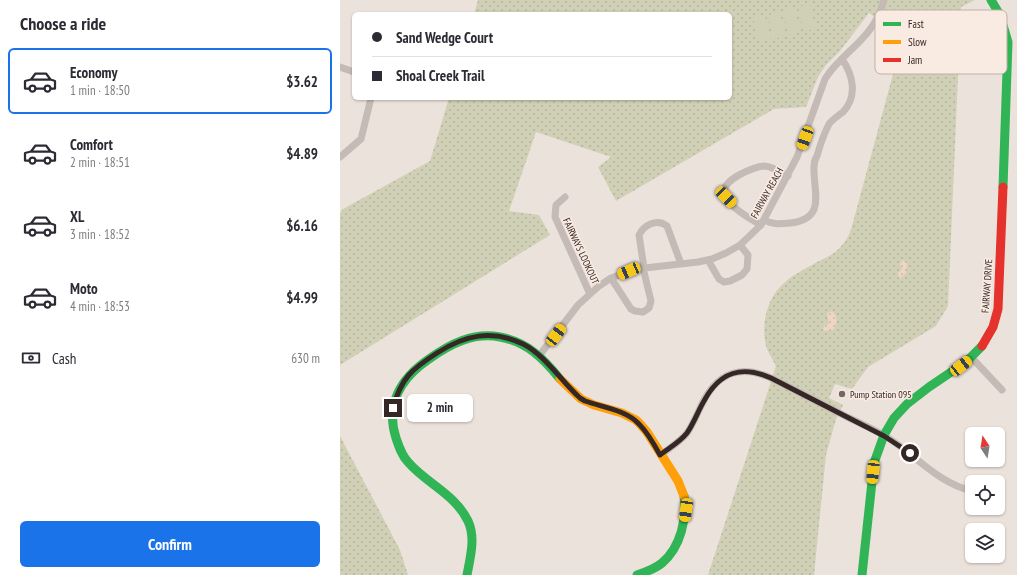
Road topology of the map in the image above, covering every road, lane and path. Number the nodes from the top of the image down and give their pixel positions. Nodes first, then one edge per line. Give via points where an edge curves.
1 (884, 0) edge
2 (991, 0) edge
3 (880, 10) edge
4 (998, 10) edge
5 (875, 20) edge
6 (1007, 37) edge
7 (842, 58) junction
8 (340, 67) edge
9 (352, 71) edge
10 (1007, 71) edge
11 (1007, 74) edge
12 (371, 100) edge
13 (340, 157) edge
14 (788, 176) junction
15 (565, 197) dead end
16 (762, 222) junction
17 (740, 245) junction
18 (708, 260) junction
19 (681, 264) junction
20 (644, 268) junction
21 (611, 278) junction
22 (590, 294) junction
23 (539, 356) junction
24 (972, 358) junction
25 (1002, 390) dead end
26 (884, 436) junction
27 (660, 455) junction
28 (965, 489) edge
29 (468, 575) edge
30 (637, 575) edge
31 (862, 575) edge

1 - 3 street, FAIRWAY REACH
2 - 4 street, FAIRWAY DRIVE
5 - 7 street, FAIRWAY REACH via 871,29
6 - 10 street, FAIRWAY DRIVE
7 - 14 street, FAIRWAY REACH via 825,79
7 - 16 street via 851,75 852,94 847,106 830,124 814,164 815,208 799,222
8 - 9 street
11 - 24 street, FAIRWAY DRIVE via 999,301 992,330 982,348
12 - 13 street via 361,139
14 - 16 street, FAIRWAY REACH
14 - 16 street via 770,167 759,166 730,181 725,187 726,197 744,215
15 - 22 street, FAIRWAYS LOOKOUT via 556,205 555,217
16 - 17 street, FAIRWAY REACH
17 - 18 street, FAIRWAY REACH
17 - 18 street via 748,255 747,268 742,275 730,281 724,282 719,278
18 - 19 street, FAIRWAY REACH
19 - 20 street, FAIRWAY REACH
19 - 20 street via 667,226 658,222 644,228 639,235
20 - 21 street, FAIRWAY REACH
20 - 21 street via 651,301 649,308 643,312 631,308
21 - 22 street, FAIRWAY REACH
22 - 23 street, FAIRWAY REACH via 578,305
23 - 27 street via 580,398 622,413 638,423
23 - 29 street via 524,344 502,337 471,337 451,344 417,366 396,396 393,408 394,428 403,455 411,467 455,501 467,518 472,542
24 - 25 street
24 - 26 street, FAIRWAY DRIVE via 916,397 897,415
26 - 27 street via 771,378 743,371 717,382 704,400 686,435
26 - 28 street via 947,482
26 - 31 street, FAIRWAY DRIVE via 874,463
27 - 30 street via 682,489 686,506 685,519 671,554 662,564

